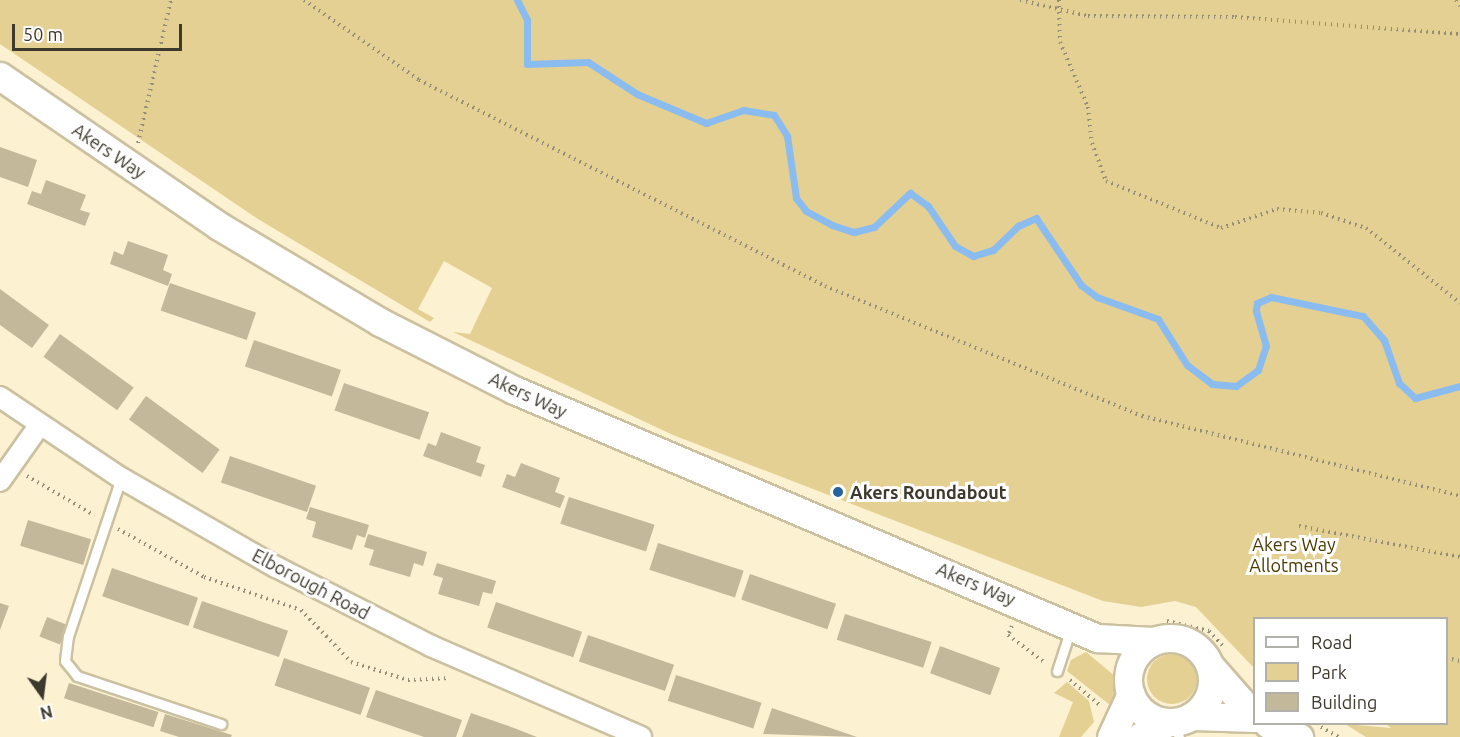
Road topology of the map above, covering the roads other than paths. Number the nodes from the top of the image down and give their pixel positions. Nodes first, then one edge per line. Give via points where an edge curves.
1 (0, 76) edge
2 (0, 397) edge
3 (39, 426) junction
4 (5, 474) edge
5 (121, 478) junction
6 (1072, 626) junction
7 (1156, 631) junction
8 (1097, 638) junction
9 (1220, 662) junction
10 (1057, 670) dead end
11 (1129, 686) junction
12 (1253, 715) edge
13 (1253, 717) edge
14 (221, 724) dead end
15 (1178, 725) edge
16 (1272, 725) edge
17 (641, 737) edge
18 (1111, 737) edge
19 (1139, 737) edge
20 (1299, 737) edge

1 - 6 main road, Akers Way via 219,226 409,336 587,423
2 - 3 street, Elborough Road
3 - 4 street
3 - 5 street, Elborough Road
5 - 14 lane via 65,660 78,676
5 - 17 street, Elborough Road via 276,567 484,670
6 - 8 main road, Akers Way
6 - 10 lane
7 - 8 main road, Akers Way
7 - 9 main road via 1188,642
7 - 11 main road via 1133,660
8 - 11 main road, Akers Way
9 - 12 main road
9 - 15 main road via 1210,695
11 - 15 main road via 1141,711
11 - 18 main road
13 - 15 main road
15 - 19 main road
16 - 20 main road

